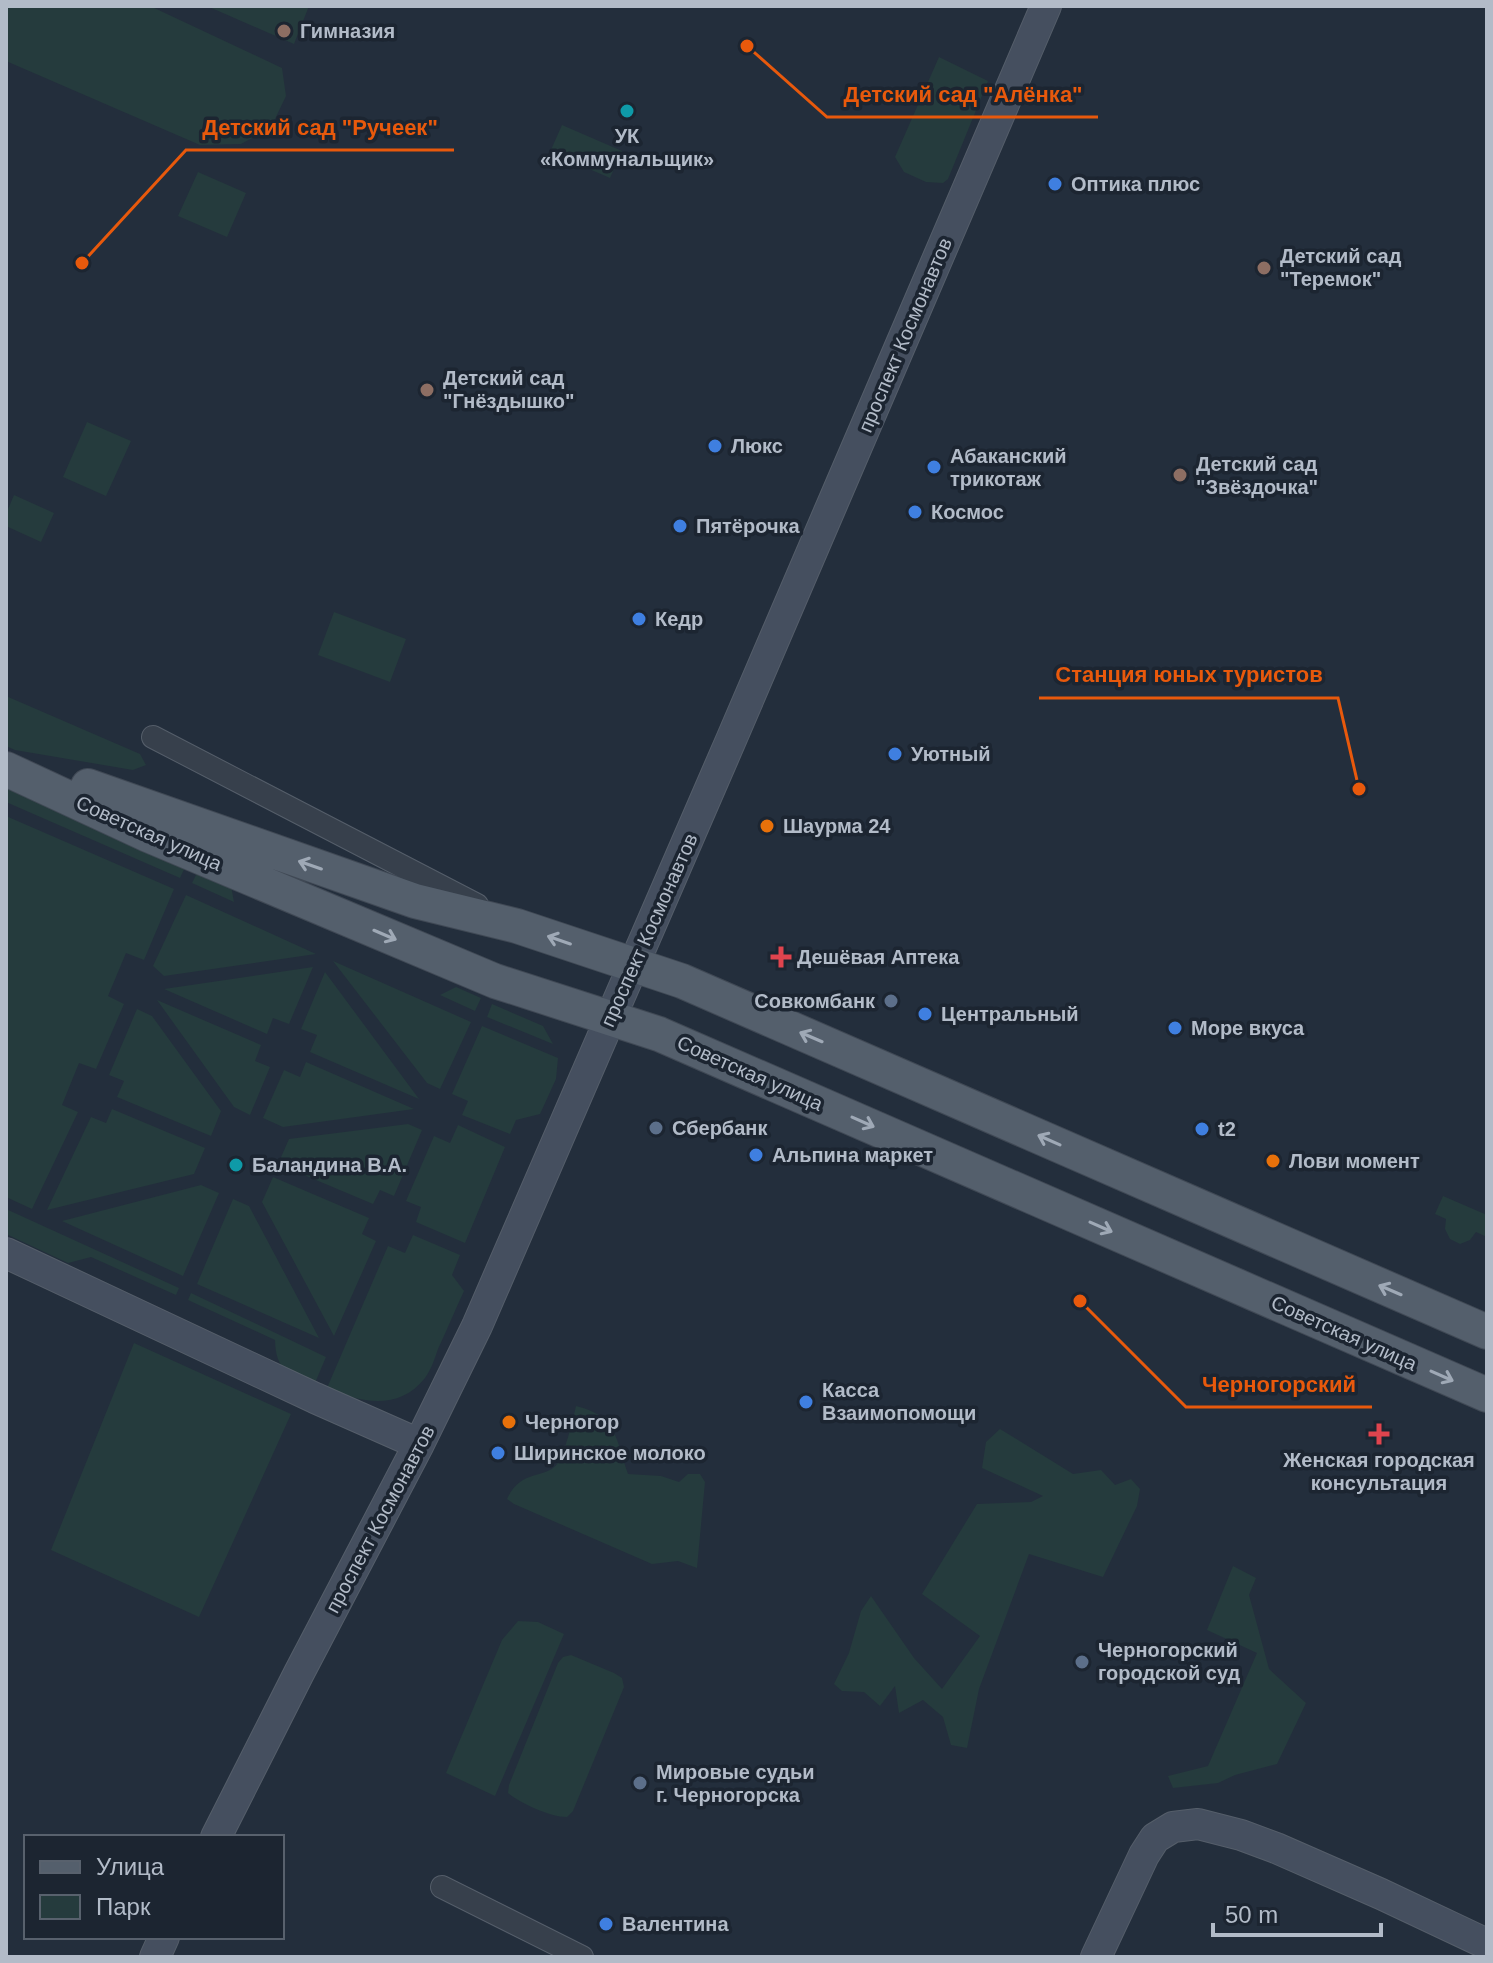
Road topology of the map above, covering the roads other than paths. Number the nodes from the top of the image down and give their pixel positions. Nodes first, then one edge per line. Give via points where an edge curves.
1 (1046, 6) edge
2 (153, 737) dead end
3 (6, 760) edge
4 (6, 769) edge
5 (517, 926) junction
6 (633, 965) junction
7 (610, 1018) junction
8 (6, 1253) edge
9 (1487, 1332) edge
10 (1487, 1395) edge
11 (419, 1444) junction
12 (217, 1835) edge
13 (442, 1887) dead end
14 (1487, 1944) edge
15 (582, 1957) edge
16 (1096, 1957) edge

1 - 6 main road, проспект Космонавтов
2 - 5 street
5 -> 3 main road, Советская улица via 415,901
4 -> 7 main road, Советская улица via 148,835 495,981
6 -> 5 main road, Советская улица
6 - 7 main road, проспект Космонавтов
9 -> 6 main road, Советская улица via 710,993
7 -> 10 main road, Советская улица via 659,1034
7 - 11 main road, проспект Космонавтов via 477,1326
8 - 11 main road
11 - 12 main road, проспект Космонавтов
13 - 15 street
14 - 16 main road via 1276,1848 1198,1824 1173,1827 1155,1838

